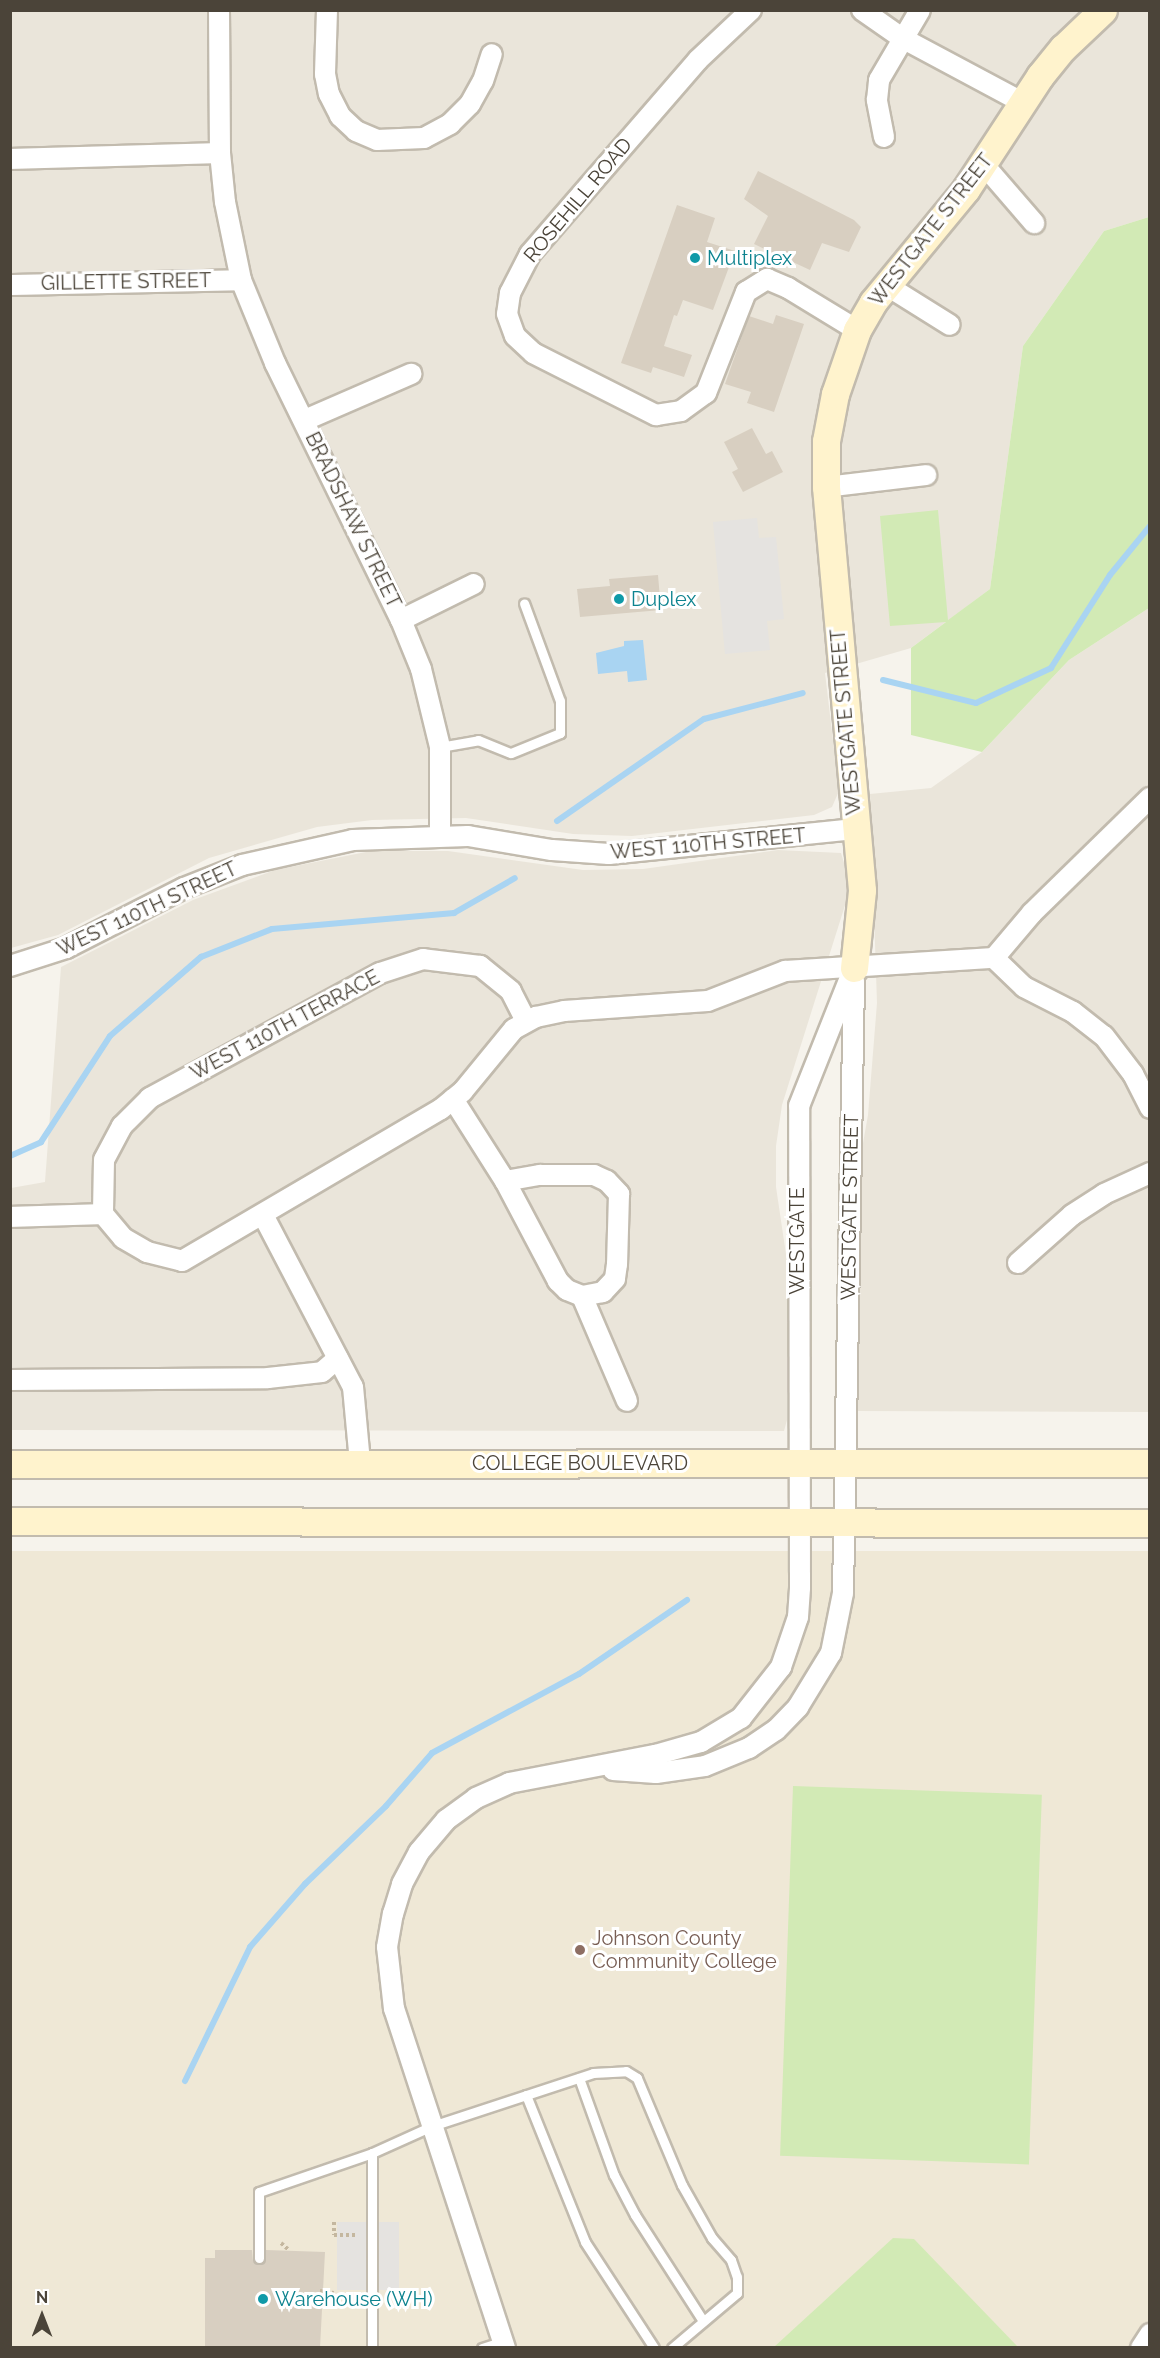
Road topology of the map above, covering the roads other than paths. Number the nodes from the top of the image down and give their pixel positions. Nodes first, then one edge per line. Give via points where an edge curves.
1 (219, 10) edge
2 (327, 10) edge
3 (751, 10) edge
4 (862, 10) edge
5 (920, 10) edge
6 (1103, 10) edge
7 (902, 38) junction
8 (492, 54) dead end
9 (1022, 102) junction
10 (884, 137) dead end
11 (220, 153) junction
12 (10, 159) edge
13 (984, 165) junction
14 (1034, 223) dead end
15 (241, 280) junction
16 (10, 285) edge
17 (886, 285) junction
18 (950, 325) dead end
19 (857, 330) junction
20 (411, 374) dead end
21 (305, 420) junction
22 (926, 475) dead end
23 (826, 487) junction
24 (474, 584) dead end
25 (524, 603) dead end
26 (401, 620) junction
27 (440, 747) junction
28 (1149, 798) edge
29 (855, 829) junction
30 (440, 835) junction
31 (994, 958) junction
32 (10, 966) edge
33 (854, 968) junction
34 (526, 1021) junction
35 (453, 1099) junction
36 (1149, 1108) edge
37 (1149, 1173) edge
38 (505, 1180) junction
39 (103, 1214) junction
40 (263, 1215) junction
41 (10, 1217) edge
42 (1018, 1263) dead end
43 (582, 1296) junction
44 (338, 1358) junction
45 (10, 1380) edge
46 (627, 1401) dead end
47 (360, 1463) junction
48 (845, 1463) junction
49 (1149, 1463) edge
50 (10, 1464) edge
51 (799, 1464) junction
52 (10, 1521) edge
53 (844, 1523) junction
54 (1149, 1523) edge
55 (799, 1524) junction
56 (589, 1769) junction
57 (579, 2078) junction
58 (526, 2095) junction
59 (432, 2126) junction
60 (372, 2153) junction
61 (259, 2258) dead end
62 (704, 2321) junction
63 (1149, 2334) edge
64 (504, 2344) edge
65 (372, 2348) edge
66 (482, 2348) edge
67 (654, 2348) edge
68 (672, 2348) edge
69 (1141, 2348) edge

1 - 11 street, BRADSHAW STREET
2 - 8 street via 328,94 340,116 356,131 377,140 424,138 450,124 470,104
3 - 19 street, ROSEHILL ROAD via 698,60 530,254 510,293 507,314 515,336 532,353 656,415 681,411 706,393 746,292 767,279
4 - 7 street
5 - 7 street
6 - 9 main road, WESTGATE STREET via 1063,48
7 - 9 street
7 - 10 street via 879,80 877,100
9 - 13 main road, WESTGATE STREET
11 - 12 street
11 - 15 street, BRADSHAW STREET via 225,202
13 - 14 street
13 - 17 main road, WESTGATE STREET
15 - 16 street, GILLETTE STREET
15 - 21 street, BRADSHAW STREET via 275,363
17 - 18 street
17 - 19 main road, WESTGATE STREET
19 - 23 main road, WESTGATE STREET via 835,394 826,441
20 - 21 street, BRADSHAW STREET
21 - 26 street, BRADSHAW STREET
22 - 23 street
23 - 29 main road, WESTGATE STREET
24 - 26 street, BRADSHAW STREET
25 - 27 lane via 560,701 560,733 511,753 478,740
26 - 27 street, BRADSHAW STREET via 434,711
27 - 30 street, BRADSHAW STREET
28 - 31 street via 1032,913
29 - 30 street, WEST 110TH STREET via 609,854
29 - 33 main road, WESTGATE STREET via 861,890
30 - 32 street, WEST 110TH STREET via 353,840 242,865 184,888 66,948
31 - 33 street
31 - 36 street via 1024,987 1073,1012 1104,1036 1133,1074
33 - 34 street via 785,971 708,1000 564,1011
33 - 48 street, WESTGATE STREET
33 - 51 street, WESTGATE via 799,1106
34 - 35 street via 513,1029
34 - 39 street, WEST 110TH TERRACE via 511,991 480,966 423,959 380,973 150,1098 122,1126 104,1160
35 - 38 street
35 - 40 street via 388,1143
37 - 42 street via 1104,1194 1072,1215
38 - 43 street via 558,1281
38 - 43 street via 540,1175 594,1175 607,1180 619,1194 615,1279 603,1292
39 - 40 street via 123,1238 147,1252 182,1261
39 - 41 street
40 - 44 street
43 - 46 street
44 - 45 street via 322,1372 292,1377
44 - 47 street via 353,1387
47 - 50 main road, COLLEGE BOULEVARD
47 - 51 main road, COLLEGE BOULEVARD
48 - 49 main road, COLLEGE BOULEVARD
48 - 51 main road, COLLEGE BOULEVARD
48 - 53 street, WESTGATE STREET
51 - 55 street, WESTGATE
52 - 55 main road
53 - 54 main road
53 - 55 main road
53 - 56 street, WESTGATE STREET via 843,1593 831,1653 817,1682 776,1730 749,1749 705,1766 656,1773
55 - 56 street, WESTGATE via 798,1617 781,1667 765,1693 741,1718 701,1742
56 - 59 street via 509,1783 476,1798 446,1820 419,1852 402,1884 387,1947 388,1979
57 - 58 lane
57 - 62 lane via 614,2175
57 - 62 lane via 616,2069 637,2078 682,2184 712,2238 731,2260 737,2277 736,2294
58 - 59 lane
58 - 67 lane via 585,2242
59 - 60 lane
59 - 64 street
60 - 61 lane via 259,2192
60 - 65 lane
62 - 68 lane
63 - 69 street
64 - 66 lane

